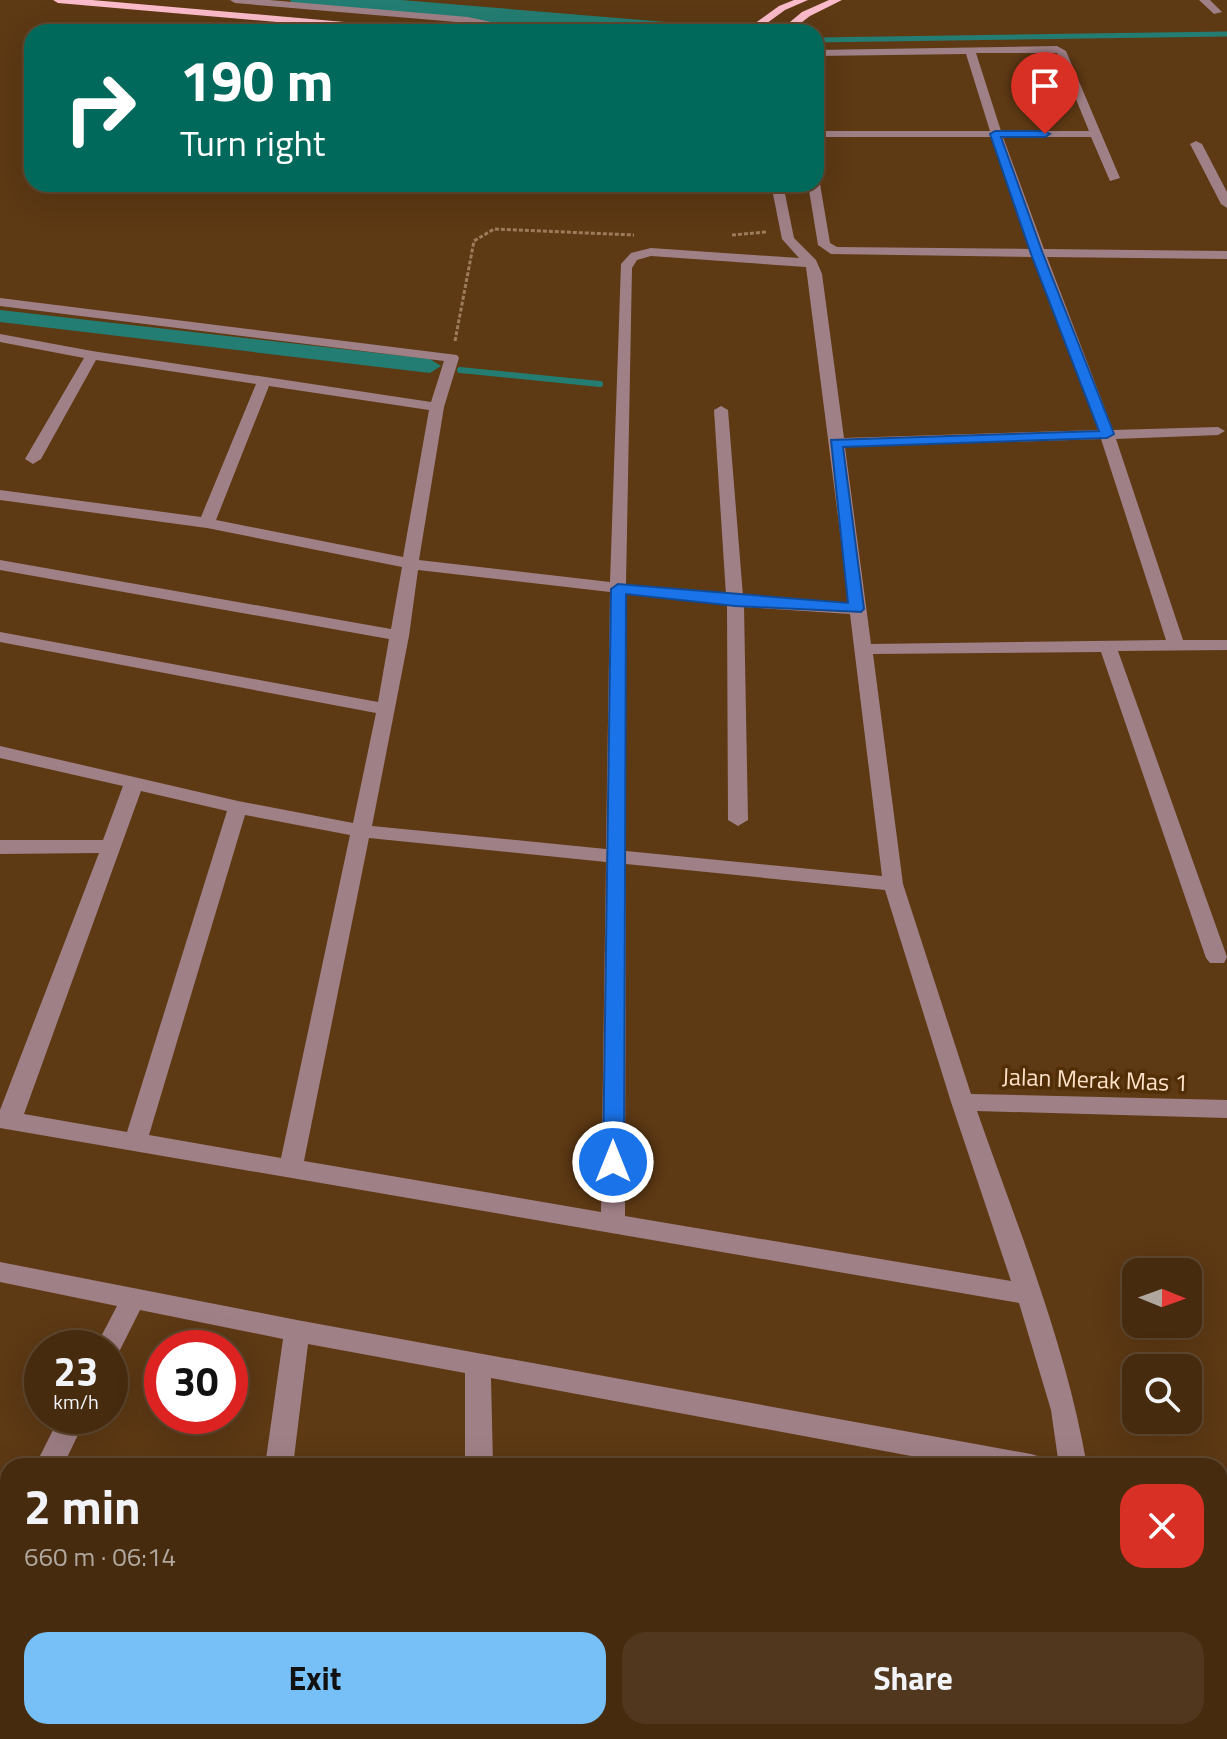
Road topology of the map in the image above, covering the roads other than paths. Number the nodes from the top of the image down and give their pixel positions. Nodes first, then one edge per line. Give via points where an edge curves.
1 (58, 0) edge
2 (235, 0) edge
3 (803, 0) edge
4 (837, 0) edge
5 (1204, 0) edge
6 (1217, 12) dead end
7 (333, 24) edge
8 (487, 24) edge
9 (759, 24) edge
10 (793, 24) edge
11 (970, 50) junction
12 (824, 53) edge
13 (824, 134) edge
14 (995, 134) junction
15 (1095, 134) junction
16 (1196, 144) dead end
17 (1114, 178) dead end
18 (778, 192) edge
19 (816, 192) edge
20 (1227, 204) edge
21 (1037, 254) junction
22 (1227, 255) edge
23 (811, 263) junction
24 (0, 302) edge
25 (0, 338) edge
26 (92, 355) junction
27 (264, 381) junction
28 (437, 407) junction
29 (721, 410) dead end
30 (1218, 431) dead end
31 (1107, 434) junction
32 (835, 443) junction
33 (33, 459) dead end
34 (0, 495) edge
35 (207, 523) junction
36 (412, 564) junction
37 (0, 565) edge
38 (618, 589) junction
39 (735, 601) junction
40 (856, 609) junction
41 (400, 636) junction
42 (0, 637) edge
43 (1176, 645) junction
44 (1227, 645) edge
45 (1108, 647) junction
46 (861, 649) junction
47 (386, 709) junction
48 (0, 752) edge
49 (134, 783) junction
50 (238, 807) junction
51 (738, 820) dead end
52 (362, 831) junction
53 (109, 846) junction
54 (0, 847) edge
55 (616, 857) junction
56 (893, 884) junction
57 (1217, 958) dead end
58 (962, 1102) junction
59 (1227, 1109) edge
60 (5, 1120) edge
61 (135, 1142) junction
62 (291, 1168) junction
63 (613, 1223) junction
64 (0, 1272) edge
65 (1028, 1294) junction
66 (133, 1298) junction
67 (117, 1330) edge
68 (297, 1331) junction
69 (478, 1364) junction
70 (65, 1434) edge
71 (53, 1458) edge
72 (280, 1458) edge
73 (479, 1458) edge
74 (988, 1458) edge
75 (1072, 1458) edge

1 - 7 main road
2 - 8 street
3 - 9 main road
4 - 10 main road
5 - 6 street
11 - 12 street
11 - 14 street
11 - 15 street via 1061,51
13 - 14 street
14 - 15 street
14 - 21 street
15 - 17 street
16 - 20 street
18 - 23 street via 785,230
19 - 21 street via 827,249
21 - 22 street
21 - 31 street
23 - 32 street
23 - 38 street via 651,252 628,260
24 - 28 street via 452,358
25 - 26 street
26 - 27 street
26 - 33 street
27 - 28 street
27 - 35 street
28 - 36 street
29 - 39 street
30 - 31 street
31 - 32 street
31 - 43 street
32 - 40 street
34 - 35 street
35 - 36 street
36 - 38 street
36 - 41 street
37 - 41 street
38 - 39 street
38 - 55 street
39 - 40 street
39 - 51 street
40 - 46 street
41 - 47 street
42 - 47 street
43 - 44 street
43 - 45 street
45 - 46 street
45 - 57 street
46 - 56 street
47 - 52 street
48 - 49 street
49 - 50 street
49 - 53 street
50 - 52 street
50 - 61 street
52 - 55 street
52 - 62 street
53 - 54 street
53 - 60 street
55 - 56 street
55 - 63 street
56 - 58 street
58 - 59 street, Jalan Merak Mas 1
58 - 65 street
60 - 61 street
61 - 62 street
62 - 63 street
63 - 65 street
64 - 66 street
65 - 75 street via 1064,1410
66 - 67 street
66 - 68 street
68 - 69 street
68 - 72 street
69 - 73 street
69 - 74 street
70 - 71 street

